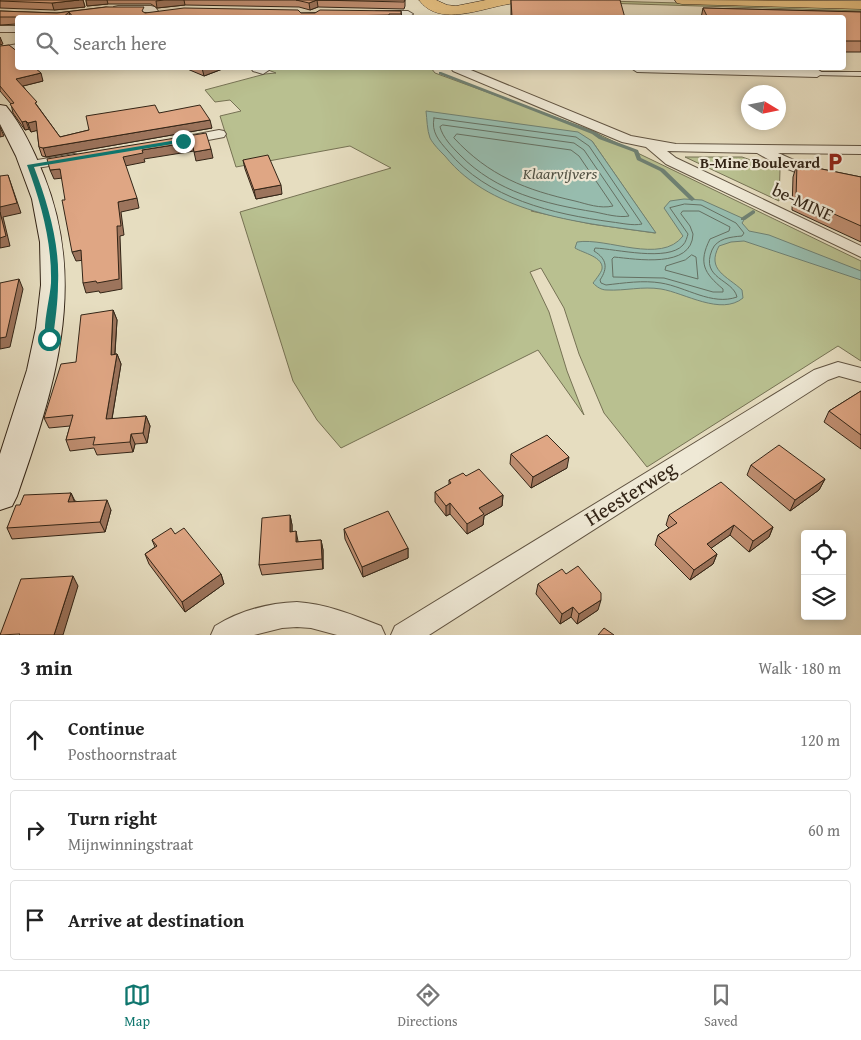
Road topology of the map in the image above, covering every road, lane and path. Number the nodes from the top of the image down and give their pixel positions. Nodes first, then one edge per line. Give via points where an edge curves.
1 (426, 0) edge
2 (509, 0) edge
3 (682, 0) edge
4 (484, 2) edge
5 (861, 5) edge
6 (108, 9) edge
7 (168, 11) edge
8 (363, 13) edge
9 (443, 13) edge
10 (408, 14) dead end
11 (460, 14) edge
12 (152, 15) edge
13 (156, 15) edge
14 (15, 17) edge
15 (0, 24) edge
16 (0, 29) edge
17 (15, 29) edge
18 (15, 48) edge
19 (0, 50) edge
20 (462, 70) edge
21 (709, 70) edge
22 (817, 73) joint
23 (861, 74) edge
24 (0, 110) edge
25 (219, 134) dead end
26 (163, 144) edge
27 (650, 144) junction
28 (759, 148) junction
29 (861, 150) edge
30 (85, 157) edge
31 (30, 165) junction
32 (861, 184) edge
33 (861, 252) edge
34 (861, 375) edge
35 (0, 496) edge
36 (225, 635) edge
37 (371, 635) edge
38 (405, 635) edge

1 - 9 main road
2 - 4 main road
3 - 5 main road
4 - 11 main road
6 - 12 street via 151,9
7 - 13 street
8 - 10 street
9 - 11 main road
14 - 15 street
16 - 17 street
18 - 19 street
20 - 27 street, be-MINE via 627,139
21 - 22 street
22 - 23 lane
24 - 31 street
25 - 26 street
27 - 28 street, be-MINE via 676,148
27 - 33 street, be-MINE via 672,162
28 - 29 street, be-MINE
28 - 32 street, be-MINE via 777,160 826,177
30 - 31 street
31 - 35 street via 50,229 54,262 53,308 40,378 21,442
34 - 38 street, Heesterweg via 838,369 821,375
36 - 37 street via 268,616 304,613

